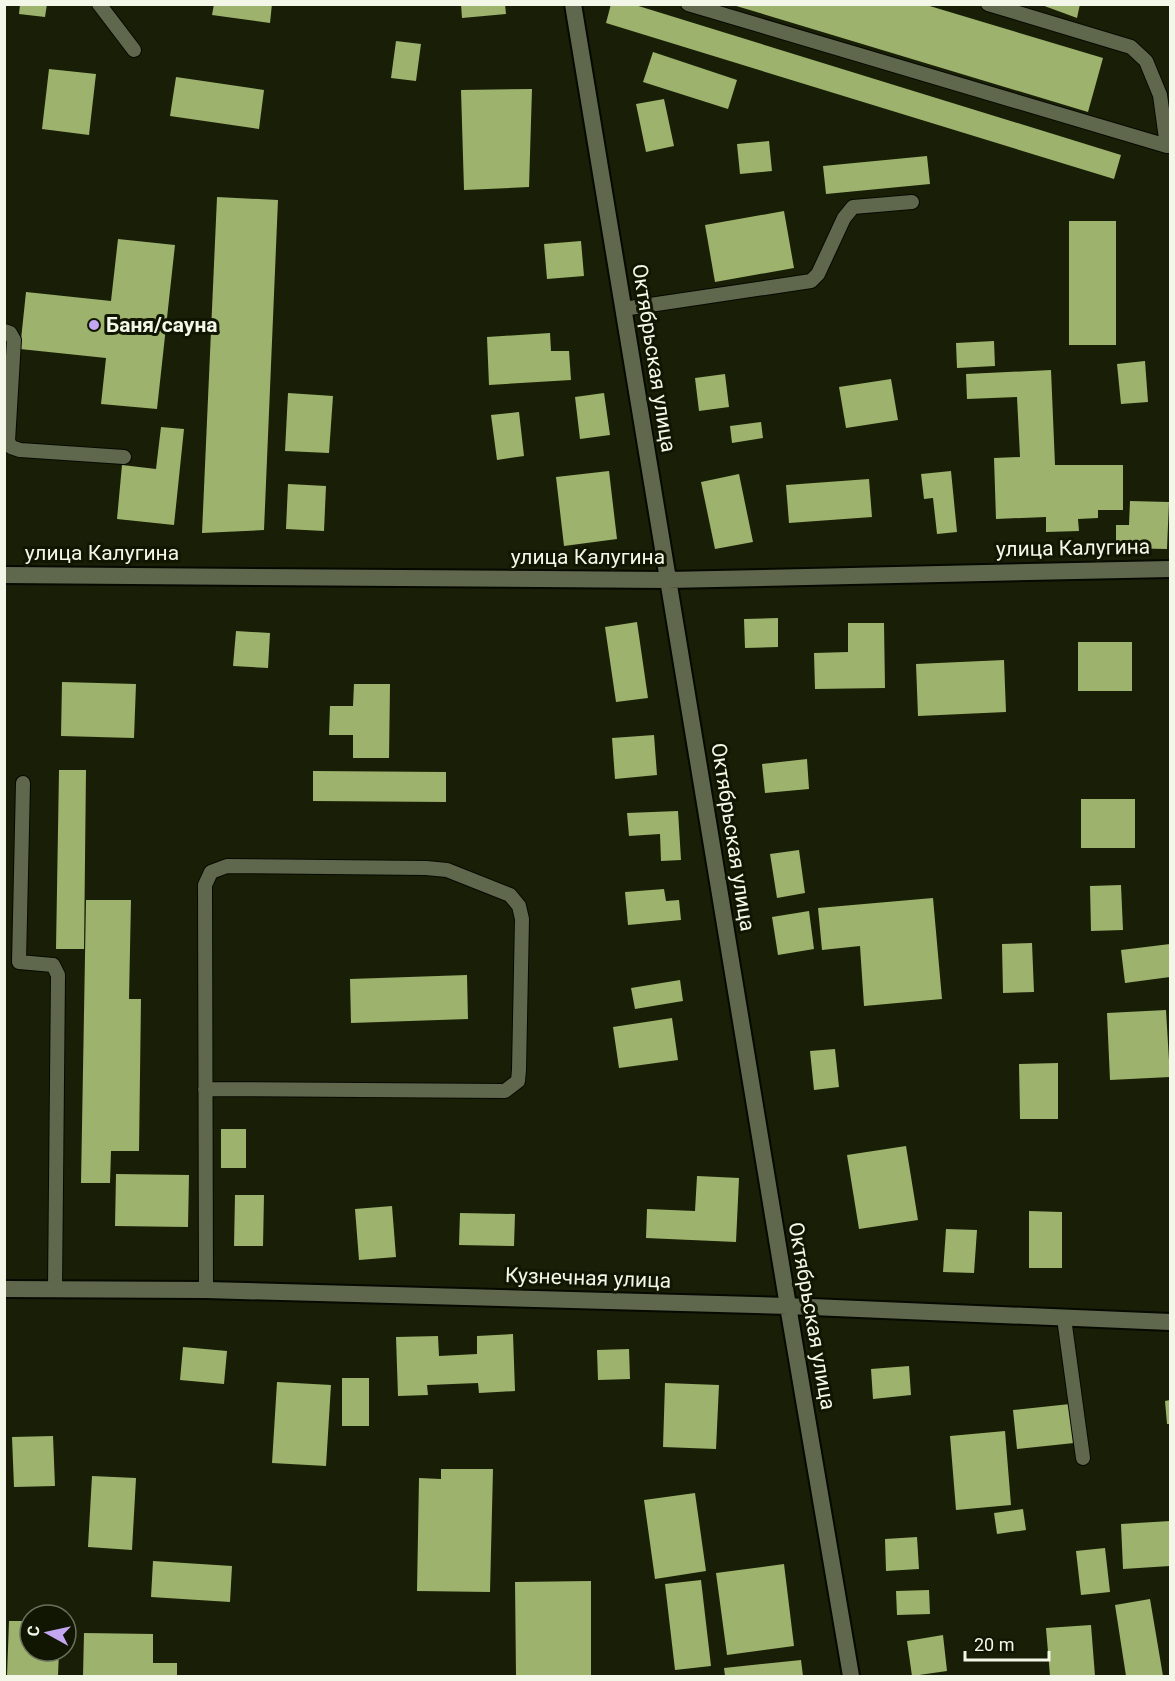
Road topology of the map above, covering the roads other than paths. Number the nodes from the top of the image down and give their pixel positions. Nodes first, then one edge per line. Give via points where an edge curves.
1 (99, 4) edge
2 (573, 4) edge
3 (688, 4) edge
4 (988, 4) edge
5 (134, 50) dead end
6 (1169, 147) edge
7 (912, 201) dead end
8 (623, 309) junction
9 (4, 331) edge
10 (124, 457) dead end
11 (1170, 569) edge
12 (4, 575) edge
13 (667, 580) junction
14 (23, 783) dead end
15 (4, 961) edge
16 (19, 962) junction
17 (205, 1089) junction
18 (4, 1289) edge
19 (55, 1289) junction
20 (206, 1290) junction
21 (788, 1306) junction
22 (1064, 1317) junction
23 (1170, 1322) edge
24 (1083, 1458) dead end
25 (850, 1677) edge

1 - 5 lane
2 - 8 street, Октябрьская улица
3 - 6 lane
4 - 6 lane via 1131,47 1146,61 1160,95
7 - 8 lane via 853,207 811,281
8 - 13 street, Октябрьская улица
9 - 10 lane via 14,340 8,441 11,447
11 - 13 street, улица Калугина
12 - 13 street, улица Калугина
13 - 21 street, Октябрьская улица
14 - 16 lane
15 - 16 lane
16 - 19 lane via 53,965 58,975
17 - 17 lane via 205,885 211,872 227,866 447,870 510,895 519,906 519,1070 518,1081 505,1091
17 - 20 lane
18 - 19 street, Кузнечная улица
19 - 20 street, Кузнечная улица
20 - 21 street, Кузнечная улица
21 - 22 street, Кузнечная улица
21 - 25 street, Октябрьская улица
22 - 23 street, Кузнечная улица
22 - 24 lane

